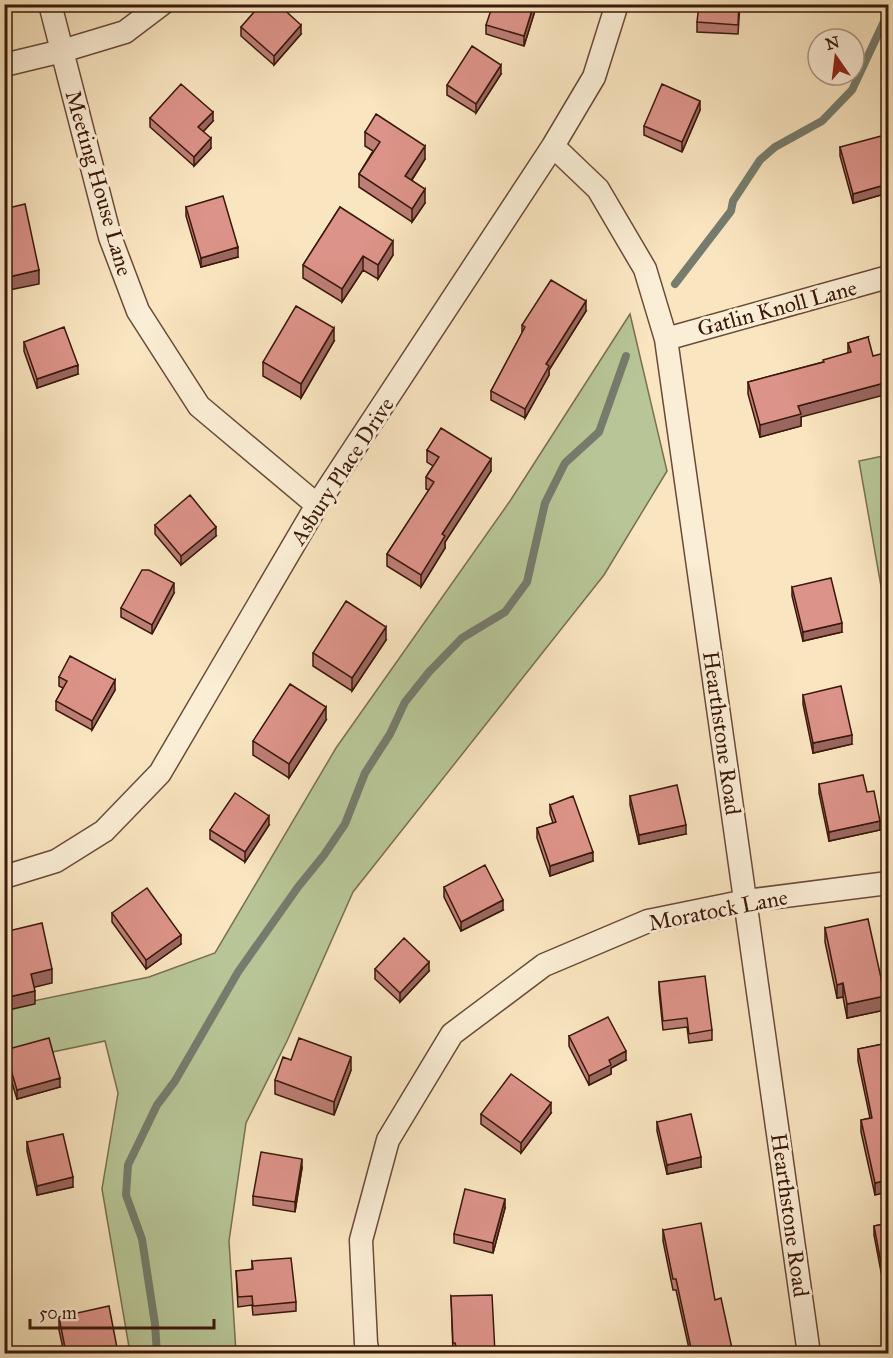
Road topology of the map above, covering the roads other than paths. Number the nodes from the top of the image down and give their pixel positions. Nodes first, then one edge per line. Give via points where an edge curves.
1 (50, 4) edge
2 (162, 4) edge
3 (617, 4) edge
4 (62, 51) junction
5 (4, 65) edge
6 (554, 146) junction
7 (888, 277) edge
8 (666, 339) junction
9 (317, 505) junction
10 (4, 877) edge
11 (888, 883) edge
12 (746, 901) junction
13 (368, 1353) edge
14 (809, 1353) edge

1 - 4 street, Meeting House Lane
2 - 4 street via 125,32
3 - 6 street, Asbury Place Drive via 594,77
4 - 5 street
4 - 9 street, Meeting House Lane via 110,237 138,310 199,406
6 - 8 street, Hearthstone Road via 598,189 645,269
6 - 9 street, Asbury Place Drive
7 - 8 street, Gatlin Knoll Lane
8 - 12 street, Hearthstone Road
9 - 10 street, Asbury Place Drive via 160,773 104,831 56,861
11 - 12 street, Moratock Lane
12 - 13 street, Moratock Lane via 648,921 544,965 452,1034 388,1140 361,1240
12 - 14 street, Hearthstone Road

